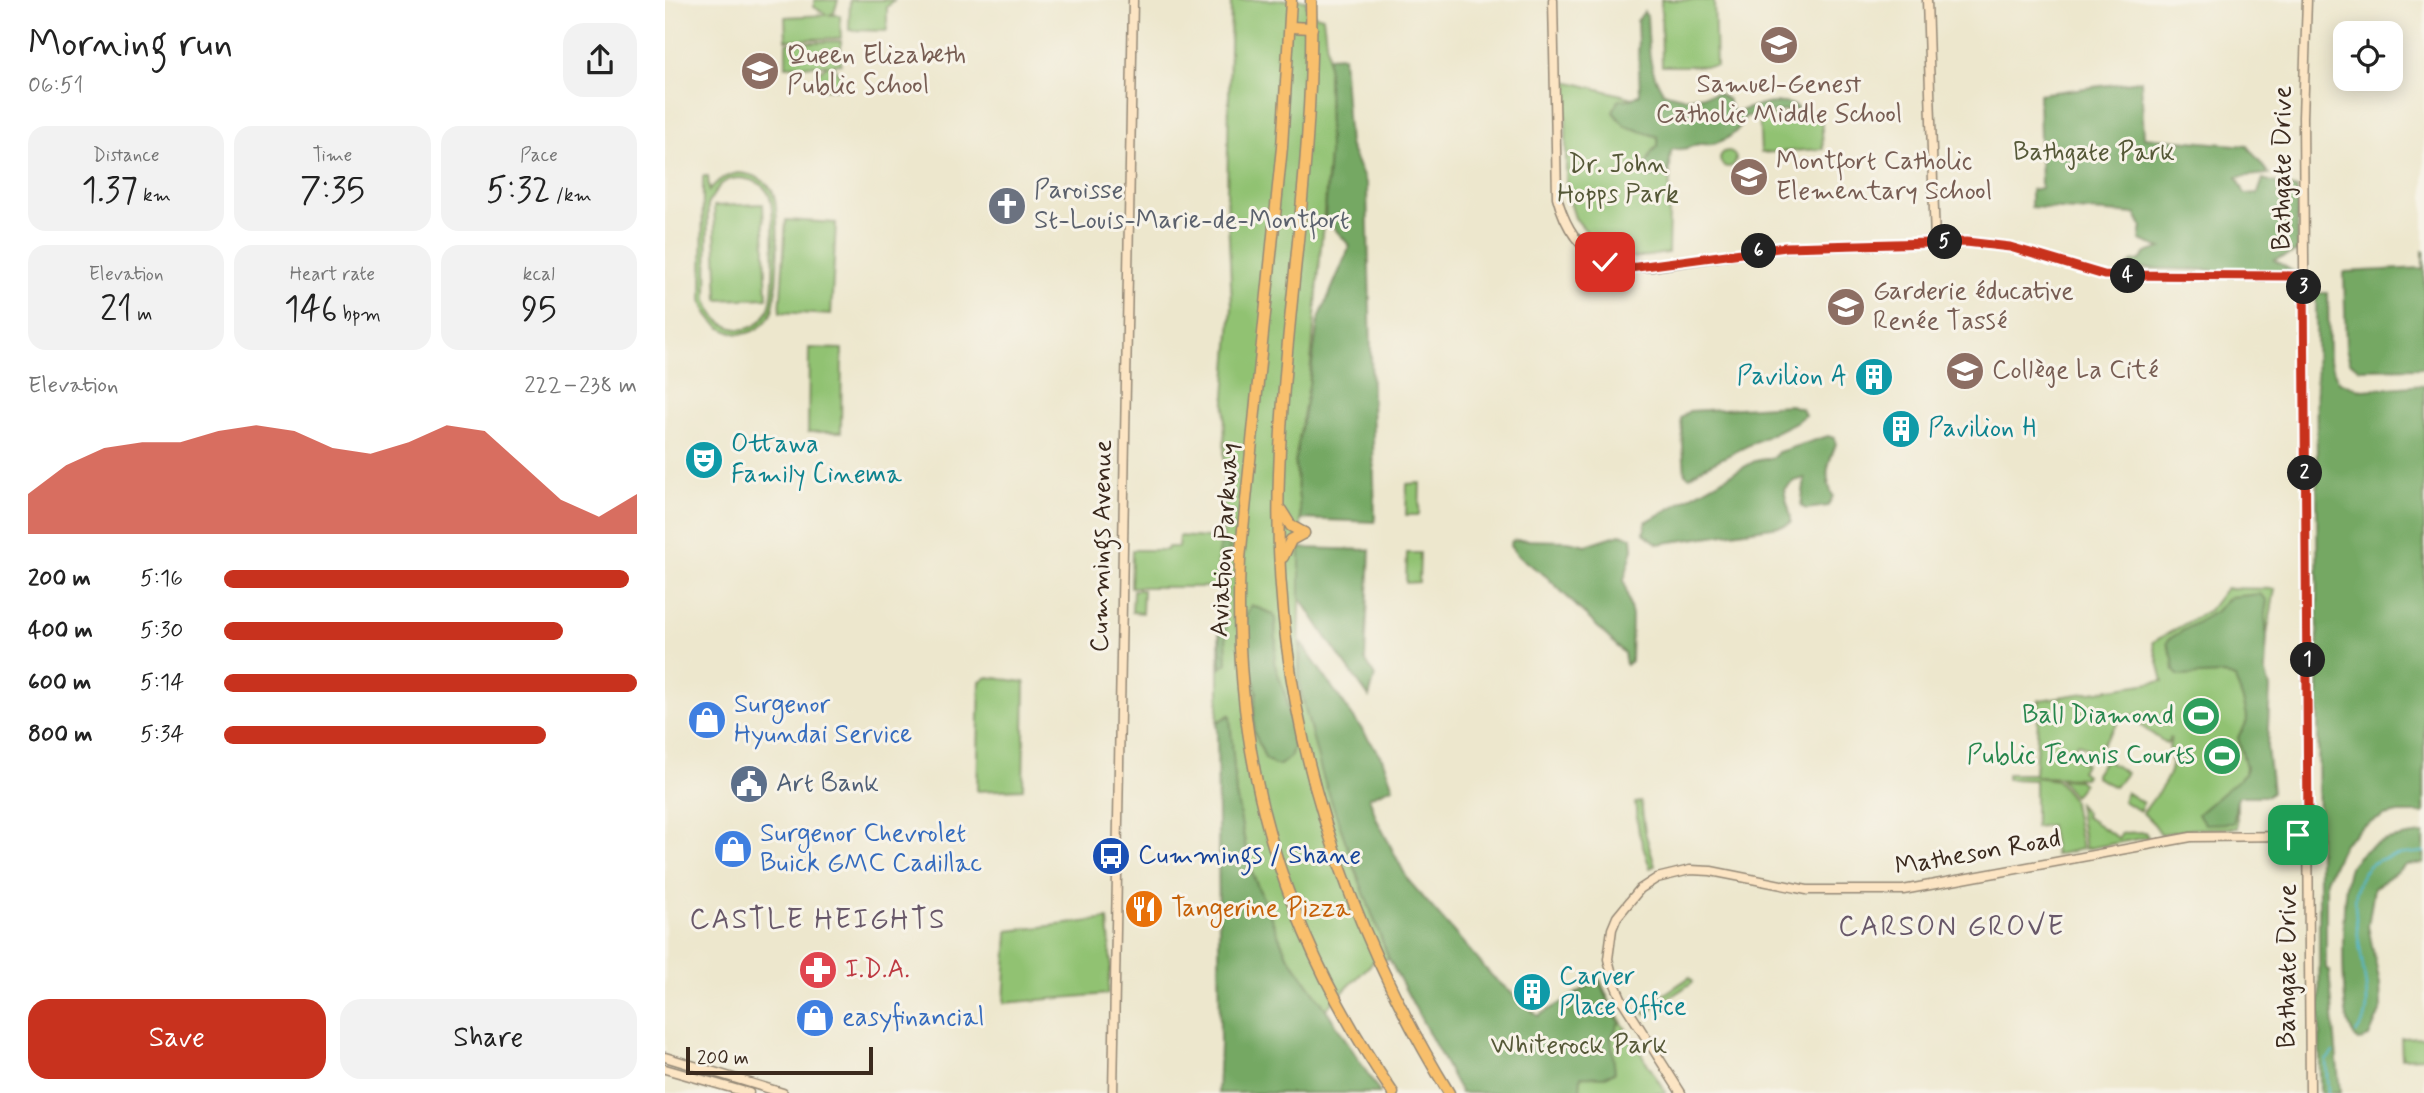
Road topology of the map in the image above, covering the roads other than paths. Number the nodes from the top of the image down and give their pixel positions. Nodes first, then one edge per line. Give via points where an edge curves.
1 (1133, 0) edge
2 (1291, 0) edge
3 (1311, 0) edge
4 (1553, 0) edge
5 (1927, 0) edge
6 (2307, 0) edge
7 (1291, 27) junction
8 (1312, 28) junction
9 (1935, 242) junction
10 (2304, 276) junction
11 (1278, 502) junction
12 (1280, 568) junction
13 (2308, 836) junction
14 (665, 1057) edge
15 (665, 1069) edge
16 (749, 1093) edge
17 (783, 1093) edge
18 (1113, 1093) edge
19 (1393, 1093) edge
20 (1449, 1093) edge
21 (1681, 1093) edge
22 (2310, 1093) edge

1 - 18 street, Cummings Avenue
2 - 7 main road, Aviation Parkway
3 - 8 main road, Aviation Parkway
4 - 9 street via 1557,197 1572,234 1598,258 1630,268 1780,248
5 - 9 street
6 - 10 street, Bathgate Drive
7 - 8 main road
7 - 19 main road, Aviation Parkway via 1240,559 1243,699 1260,805 1289,897 1336,1002
8 - 11 main road, Aviation Parkway via 1309,122
9 - 10 street via 2010,247 2104,275
10 - 13 street, Bathgate Drive
11 - 12 main road, Aviation Parkway
11 - 12 main road via 1288,524 1304,533 1289,543
12 - 20 main road, Aviation Parkway via 1295,701 1329,835 1382,971
13 - 21 street, Matheson Road via 2191,837 1903,890 1807,890 1690,870 1657,878 1640,889 1617,917 1608,959 1622,1000
13 - 22 street, Bathgate Drive
14 - 17 street
15 - 16 street

